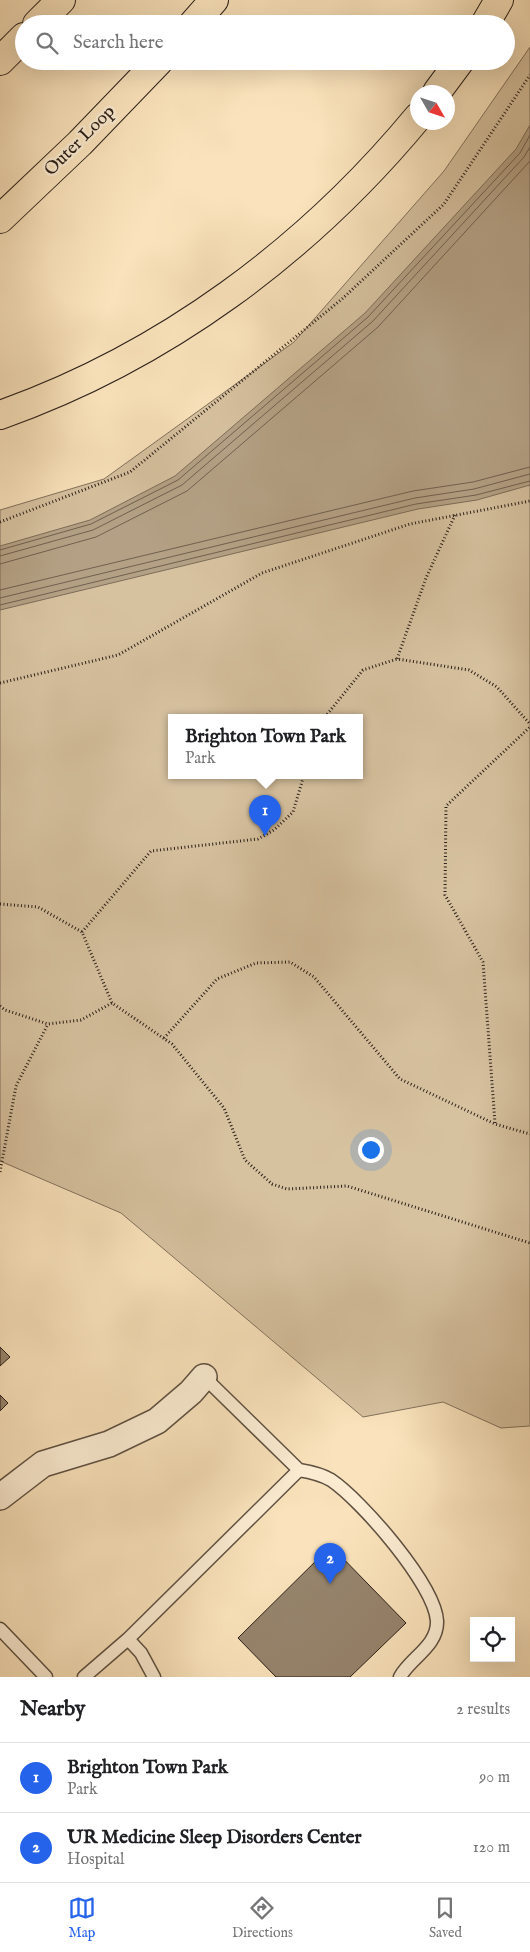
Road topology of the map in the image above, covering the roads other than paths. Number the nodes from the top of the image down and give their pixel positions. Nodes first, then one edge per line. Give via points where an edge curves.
1 (61, 0) edge
2 (214, 0) edge
3 (499, 0) edge
4 (46, 15) edge
5 (201, 15) edge
6 (490, 15) edge
7 (15, 46) edge
8 (0, 61) edge
9 (150, 70) edge
10 (453, 70) edge
11 (442, 85) edge
12 (410, 126) edge
13 (0, 219) edge
14 (0, 416) edge
15 (204, 1377) joint
16 (299, 1470) junction
17 (3, 1488) edge
18 (0, 1629) edge
19 (128, 1639) junction
20 (46, 1677) edge
21 (84, 1677) edge
22 (154, 1677) edge
23 (400, 1677) edge

1 - 4 highway
2 - 5 highway
3 - 6 highway
7 - 8 highway
9 - 13 highway, Outer Loop
10 - 11 highway
12 - 14 highway via 333,209 291,247 224,298 105,370
15 - 16 lane
15 - 17 street via 157,1421 108,1444 43,1464
16 - 19 lane
16 - 23 lane via 331,1480 358,1502 387,1534 432,1604 437,1622 431,1641
18 - 20 lane
19 - 21 lane
19 - 22 lane via 141,1653

